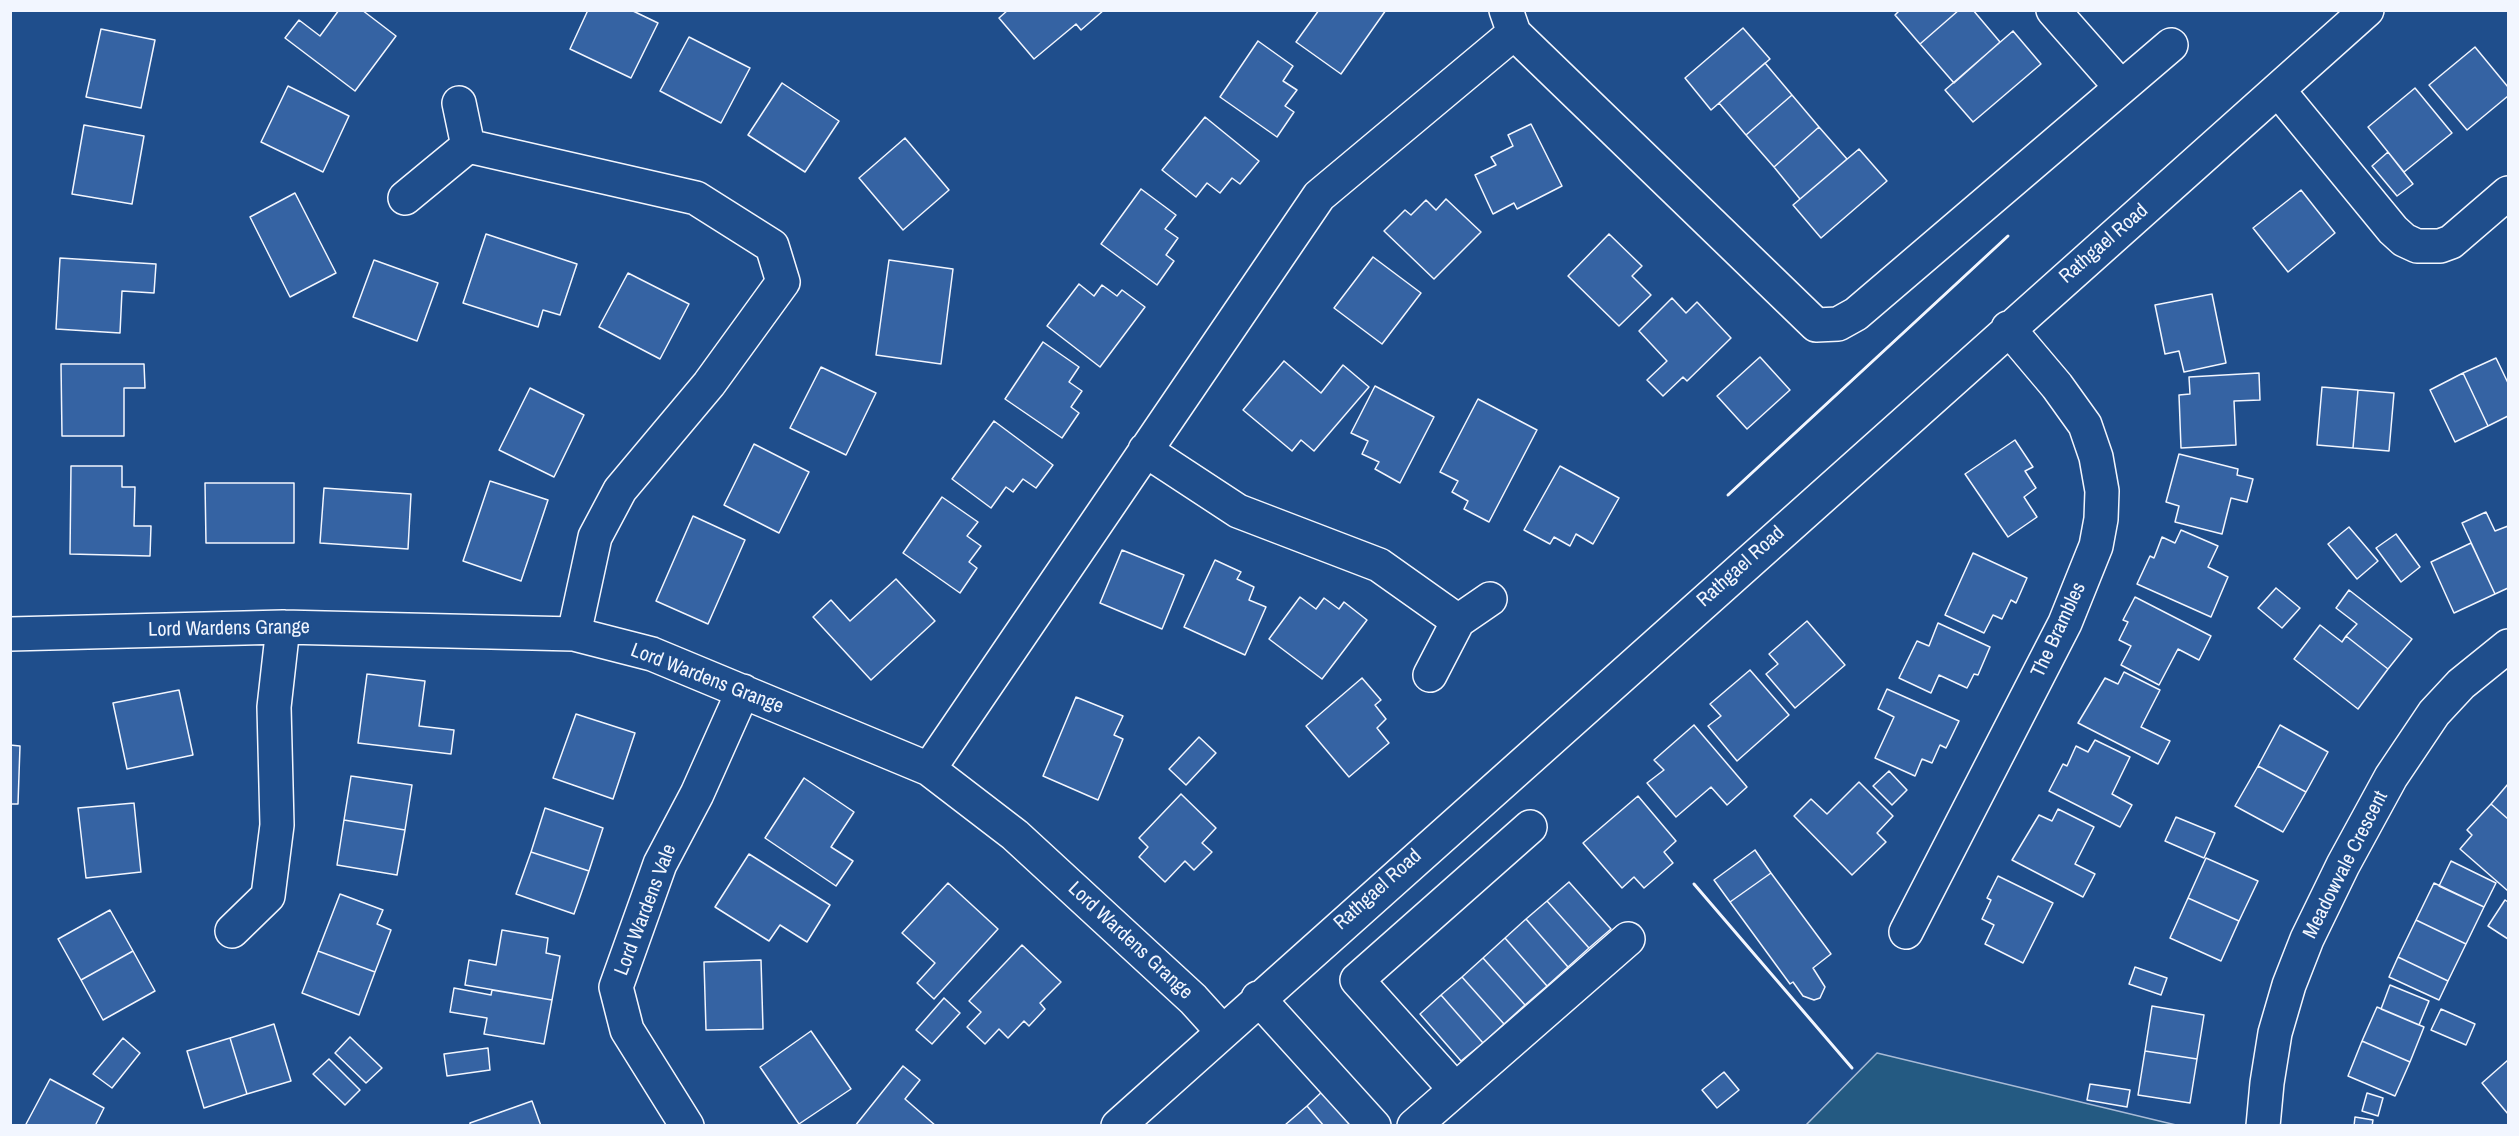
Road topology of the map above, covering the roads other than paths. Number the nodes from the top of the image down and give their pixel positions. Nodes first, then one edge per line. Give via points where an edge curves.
1 (2053, 10) edge
2 (2367, 10) edge
3 (1510, 22) edge
4 (2171, 45) dead end
5 (2120, 86) junction
6 (2278, 90) junction
7 (459, 103) dead end
8 (468, 146) junction
9 (2508, 193) edge
10 (405, 198) dead end
11 (2008, 328) junction
12 (1145, 450) junction
13 (1490, 599) dead end
14 (1458, 621) junction
15 (283, 627) junction
16 (10, 634) edge
17 (574, 634) junction
18 (2508, 646) edge
19 (1430, 675) dead end
20 (743, 691) junction
21 (929, 769) junction
22 (1530, 827) dead end
23 (232, 931) dead end
24 (1906, 932) dead end
25 (1628, 939) dead end
26 (1258, 998) junction
27 (1222, 1031) junction
28 (1455, 1089) junction
29 (687, 1125) edge
30 (1118, 1125) edge
31 (1374, 1125) edge
32 (1414, 1125) edge
33 (2264, 1125) edge

1 - 5 street
2 - 6 street, Rathgael Road
3 - 5 street via 1816,325 1838,324 1856,314
3 - 12 street via 1319,196
4 - 5 street
6 - 9 street via 2393,230 2410,243 2428,248 2451,242
6 - 11 street, Rathgael Road
7 - 8 street
8 - 10 street
8 - 17 street via 696,198 772,246 783,282 709,384 620,490 595,537
11 - 24 street, The Brambles via 2058,386 2085,425 2102,491 2101,519 2096,546 2065,623
11 - 26 street, Rathgael Road
12 - 14 street via 1238,511 1379,565
12 - 21 street
13 - 14 street
14 - 19 street
15 - 16 street, Lord Wardens Grange
15 - 17 street, Lord Wardens Grange
15 - 23 street via 274,707 278,825 268,896
17 - 20 street, Lord Wardens Grange via 652,654
18 - 33 street, Meadowvale Crescent via 2461,684 2428,721 2391,777 2348,856 2289,985 2275,1033
20 - 21 street, Lord Wardens Grange
20 - 29 street, Lord Wardens Vale via 697,794 660,864 616,987 627,1030
21 - 27 street, Lord Wardens Grange via 1015,835 1193,999
22 - 28 street via 1357,980
25 - 28 street
26 - 27 street, Rathgael Road
26 - 31 street
27 - 30 street, Rathgael Road
28 - 32 street

